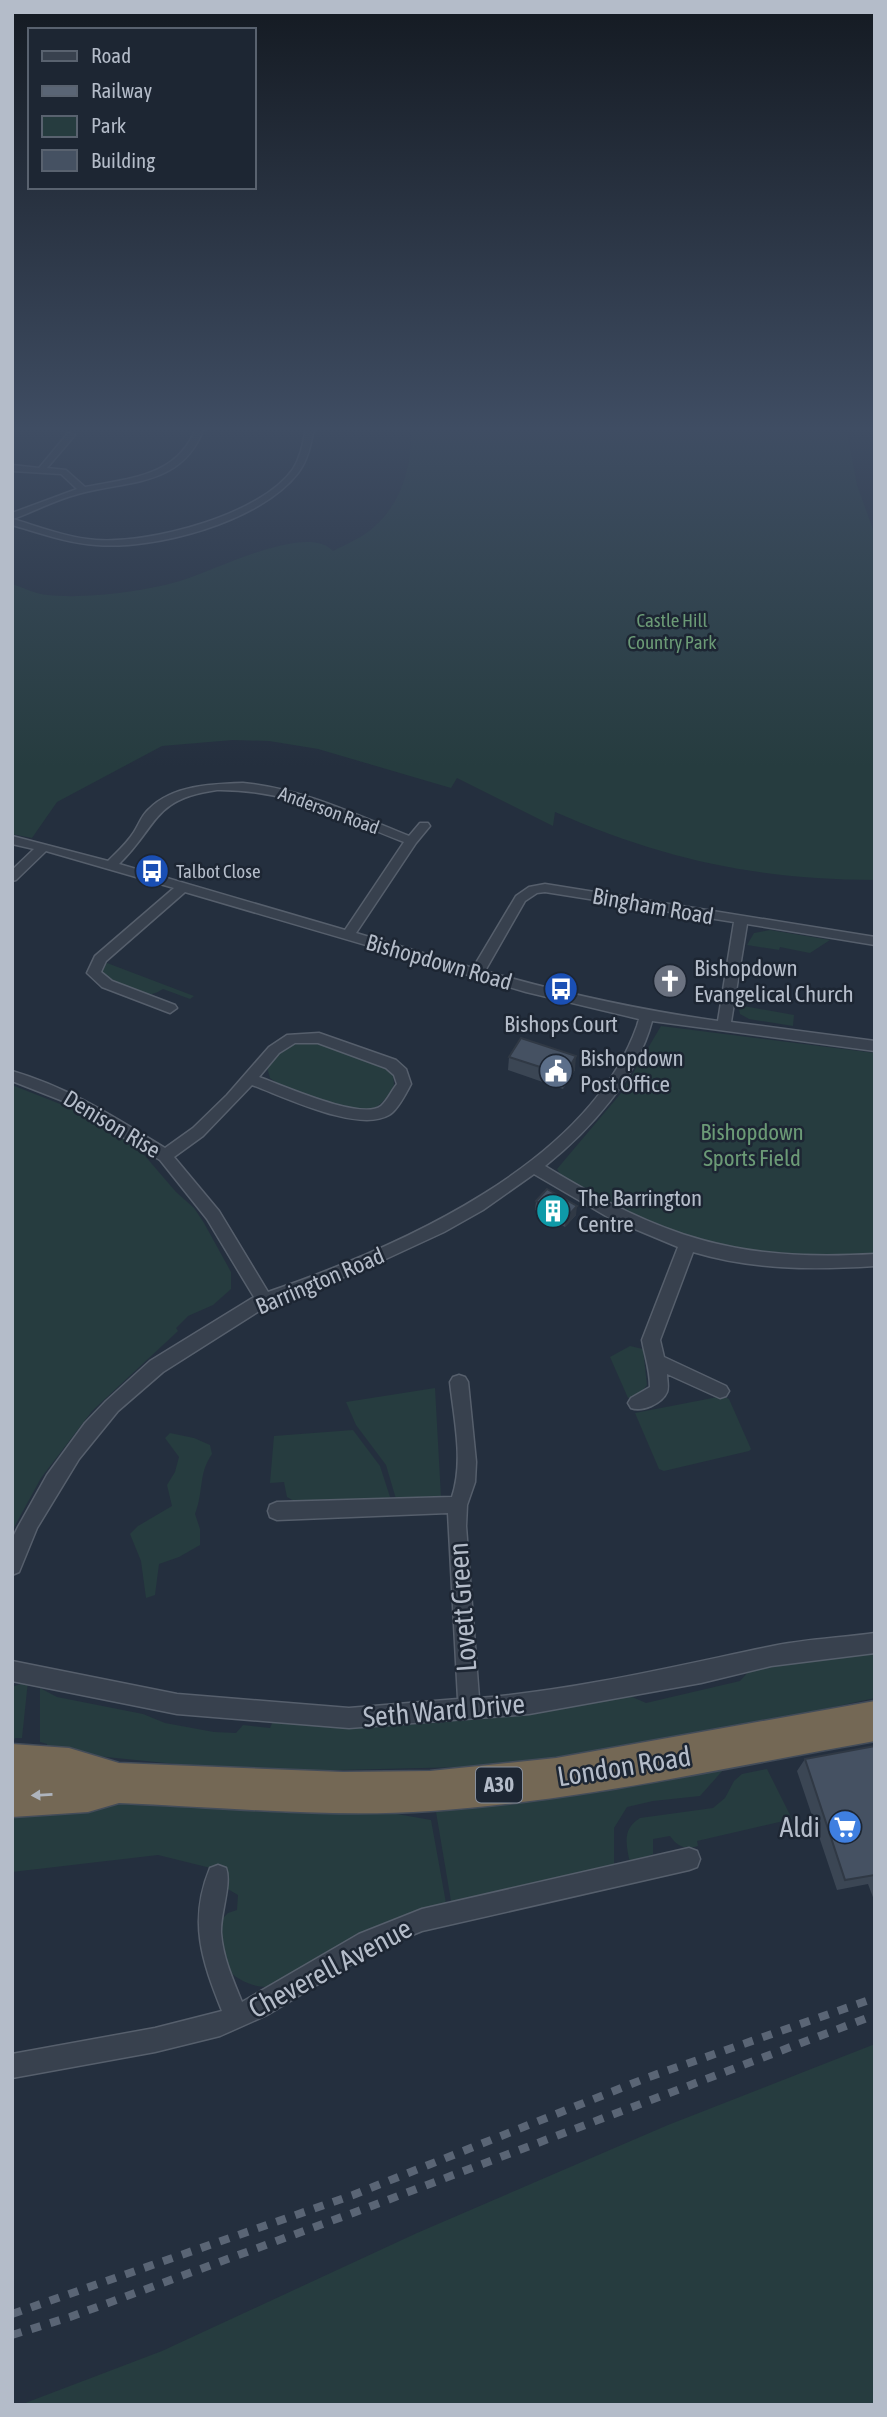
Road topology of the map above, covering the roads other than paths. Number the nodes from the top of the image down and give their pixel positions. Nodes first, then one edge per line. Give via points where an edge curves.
1 (84, 541) edge
2 (126, 541) edge
3 (424, 825) dead end
4 (12, 840) edge
5 (411, 841) junction
6 (42, 848) junction
7 (110, 866) junction
8 (12, 877) edge
9 (183, 887) junction
10 (741, 921) junction
11 (348, 935) junction
12 (875, 941) edge
13 (477, 973) junction
14 (170, 1008) dead end
15 (647, 1016) junction
16 (724, 1025) junction
17 (875, 1046) edge
18 (12, 1076) edge
19 (250, 1079) junction
20 (165, 1156) junction
21 (535, 1167) junction
22 (687, 1245) junction
23 (875, 1260) edge
24 (264, 1300) junction
25 (658, 1362) junction
26 (459, 1382) dead end
27 (720, 1391) dead end
28 (637, 1403) dead end
29 (458, 1505) junction
30 (277, 1511) dead end
31 (12, 1566) edge
32 (875, 1643) edge
33 (12, 1671) edge
34 (469, 1709) junction
35 (875, 1721) edge
36 (12, 1764) edge
37 (119, 1783) junction
38 (12, 1797) edge
39 (689, 1859) dead end
40 (218, 1876) dead end
41 (236, 2016) junction
42 (12, 2066) edge

1 - 2 street
3 - 5 street, Anderson Road
4 - 6 street, Bishopdown Road
5 - 7 street, Anderson Road via 297,794 231,786 198,790 163,803
5 - 11 street, Anderson Road
6 - 7 street, Bishopdown Road
6 - 8 street
7 - 9 street, Bishopdown Road
9 - 11 street, Bishopdown Road
9 - 14 street via 100,959 94,973 107,984
10 - 12 street, Bingham Road
10 - 13 street, Bingham Road via 557,888 538,889 520,899
10 - 16 street
11 - 13 street, Bishopdown Road
13 - 15 street, Bishopdown Road
15 - 16 street, Bishopdown Road
15 - 21 street, Barrington Road via 632,1054 605,1096
16 - 17 street, Bishopdown Road
18 - 20 street, Denison Rise via 73,1099
19 - 19 street via 363,1116 386,1110 404,1084 391,1064 308,1036 280,1044
19 - 20 street via 198,1132
20 - 24 street, Denison Rise via 213,1215
21 - 22 street via 599,1205
21 - 24 street, Barrington Road via 493,1197 414,1241
22 - 23 street via 779,1263
22 - 25 street via 651,1340
24 - 31 street, Barrington Road via 163,1360 90,1428 49,1490
25 - 27 street
25 - 28 street via 659,1390
26 - 29 street, Lovett Green via 467,1462
29 - 30 street
29 - 34 street, Lovett Green
32 - 34 street, Seth Ward Drive via 771,1656 529,1704
33 - 34 street, Seth Ward Drive via 177,1704 246,1712 349,1718
35 - 37 highway, London Road / A30 via 570,1776 430,1791
36 - 37 highway, London Road / A30 via 69,1768
37 -> 38 highway, London Road / A30 via 88,1791
39 - 41 street, Cheverell Avenue via 422,1920 367,1942
40 - 41 street via 210,1905 209,1941
41 - 42 street, Cheverell Avenue via 155,2040

